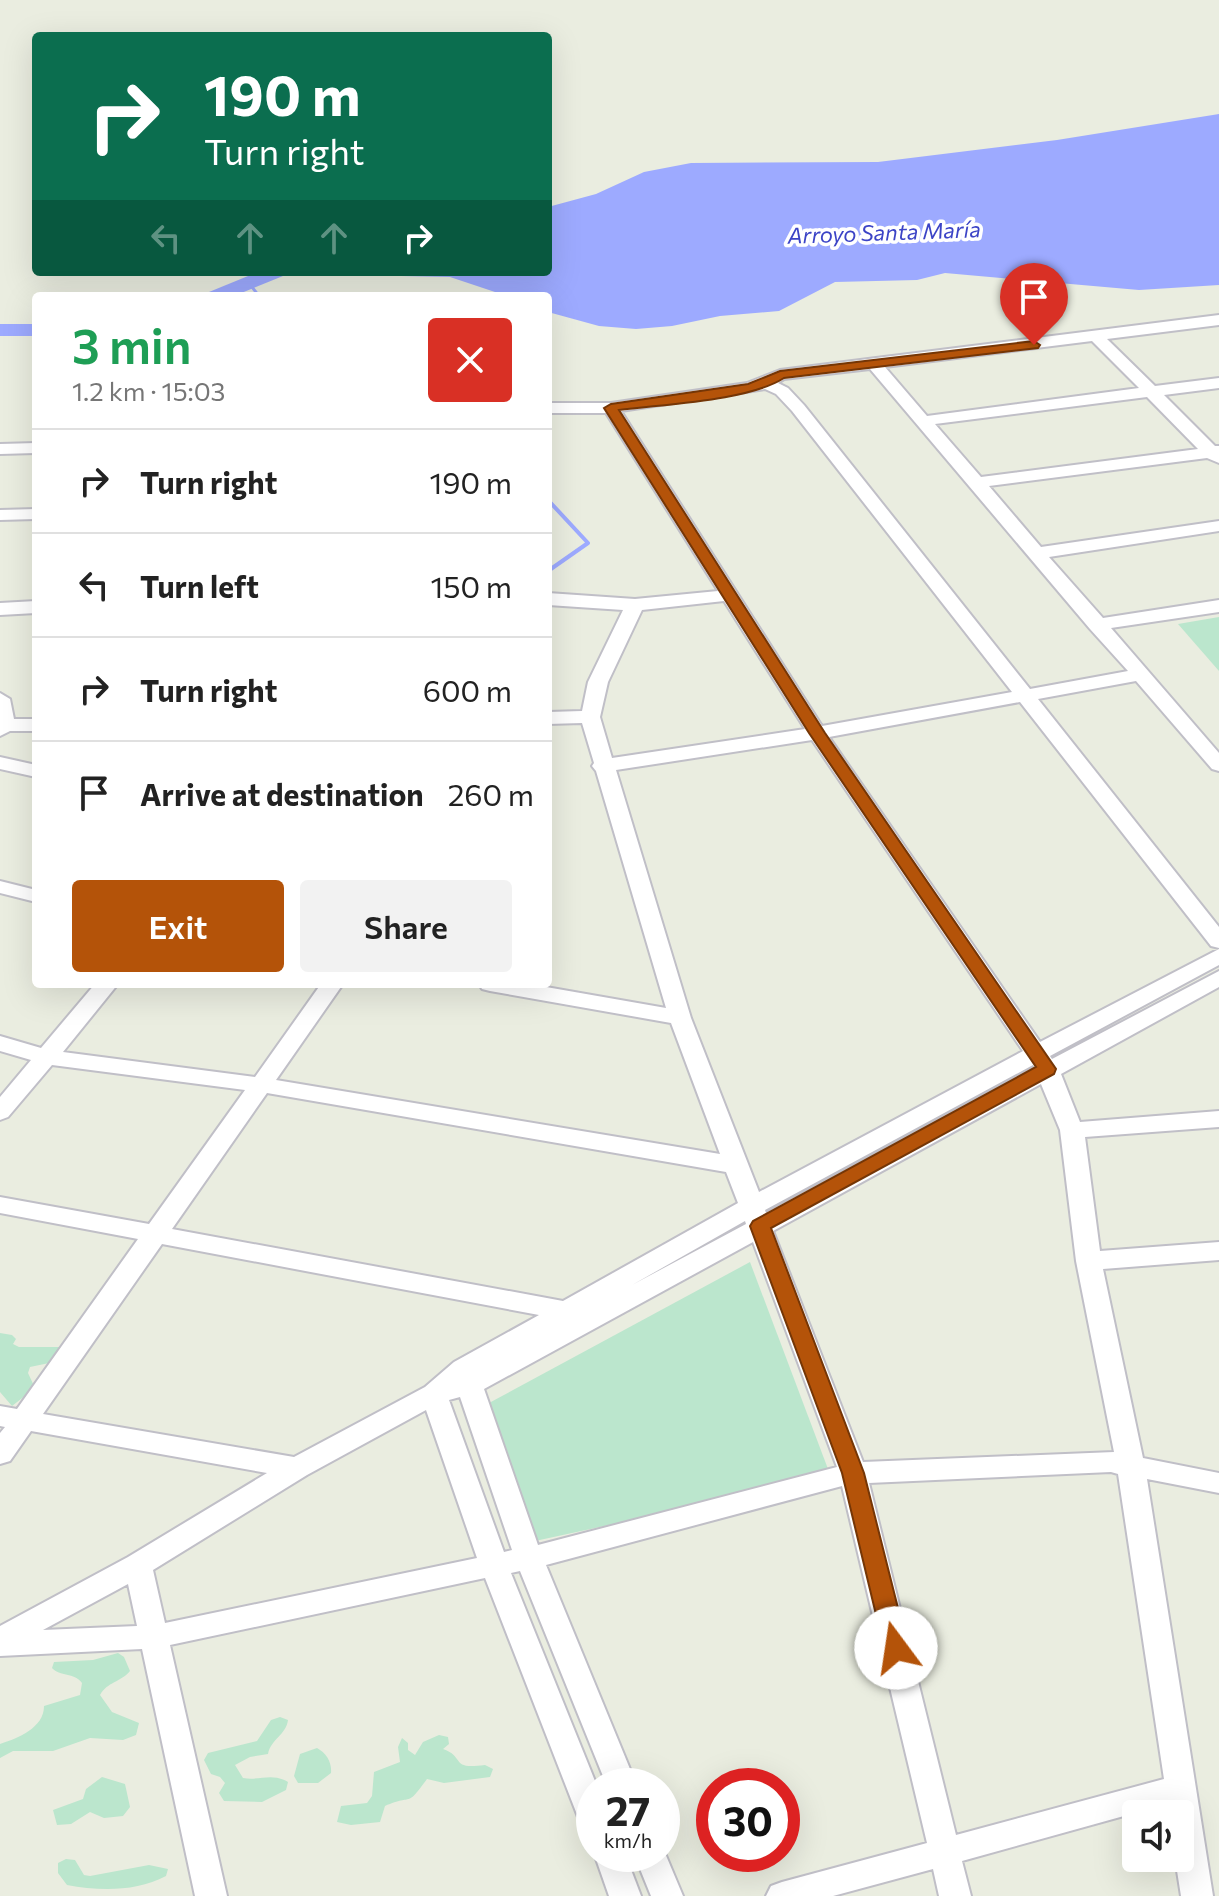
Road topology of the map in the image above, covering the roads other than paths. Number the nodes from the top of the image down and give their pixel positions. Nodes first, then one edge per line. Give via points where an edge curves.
1 (1219, 320) edge
2 (1097, 337) junction
3 (875, 365) junction
4 (766, 383) junction
5 (1219, 383) edge
6 (1151, 392) junction
7 (552, 408) edge
8 (611, 408) junction
9 (923, 421) junction
10 (32, 448) edge
11 (0, 449) edge
12 (1216, 454) edge
13 (976, 483) junction
14 (32, 514) edge
15 (0, 515) edge
16 (1219, 526) edge
17 (1037, 553) junction
18 (727, 595) junction
19 (552, 599) edge
20 (635, 605) junction
21 (1219, 606) edge
22 (32, 607) edge
23 (0, 609) edge
24 (1097, 625) junction
25 (1142, 674) junction
26 (1022, 694) junction
27 (0, 699) edge
28 (590, 717) junction
29 (552, 718) edge
30 (32, 725) edge
31 (2, 727) edge
32 (817, 733) junction
33 (0, 763) edge
34 (1219, 765) edge
35 (602, 766) junction
36 (32, 770) edge
37 (0, 887) edge
38 (32, 895) edge
39 (1219, 941) edge
40 (1219, 956) edge
41 (1219, 978) edge
42 (104, 988) edge
43 (329, 988) edge
44 (512, 988) edge
45 (680, 1018) junction
46 (0, 1043) edge
47 (46, 1057) junction
48 (1041, 1062) junction
49 (262, 1085) junction
50 (0, 1112) edge
51 (1219, 1119) edge
52 (1072, 1130) junction
53 (735, 1165) junction
54 (0, 1205) edge
55 (756, 1216) junction
56 (157, 1234) junction
57 (1219, 1251) edge
58 (1089, 1261) junction
59 (568, 1310) junction
60 (593, 1317) junction
61 (468, 1376) junction
62 (434, 1394) junction
63 (11, 1418) edge
64 (0, 1454) edge
65 (1131, 1467) junction
66 (297, 1468) junction
67 (853, 1473) junction
68 (1219, 1483) edge
69 (529, 1558) junction
70 (138, 1565) junction
71 (494, 1565) junction
72 (153, 1637) junction
73 (0, 1642) edge
74 (615, 1768) edge
75 (576, 1772) edge
76 (1180, 1788) junction
77 (946, 1852) junction
78 (616, 1872) edge
79 (657, 1872) edge
80 (211, 1896) edge
81 (625, 1896) edge
82 (667, 1896) edge
83 (782, 1896) edge
84 (955, 1896) edge
85 (1197, 1896) edge

1 - 2 street
2 - 3 street
2 - 6 street
3 - 4 street via 780,375
3 - 9 street
4 - 8 street
4 - 26 street via 798,408
5 - 6 street
6 - 9 street
6 - 12 street
7 - 8 street
8 - 18 street
9 - 13 street
10 - 11 street
12 - 13 street
13 - 17 street
14 - 15 street
16 - 17 street
17 - 24 street
18 - 20 street
18 - 32 street
19 - 20 street
20 - 28 street via 598,682
21 - 24 street
22 - 23 street
24 - 25 street
25 - 26 street
25 - 34 street
26 - 32 street
26 - 39 street
27 - 31 street
28 - 29 street
28 - 35 street
30 - 31 street
32 - 35 street
32 - 48 street
33 - 36 street
35 - 45 street
37 - 38 street
40 - 48 street
41 - 48 street
42 - 47 street
43 - 49 street
44 - 45 street
45 - 53 street
46 - 47 street
47 - 49 street
47 - 50 street
48 - 52 street
48 - 55 street
49 - 53 street
49 - 56 street
51 - 52 street
52 - 58 street
53 - 55 street
54 - 56 street
55 - 59 street
55 - 60 street
55 - 67 street
56 - 59 street
56 - 63 street
57 - 58 street
58 - 65 street
59 - 60 street
59 - 61 street
60 - 61 street
61 - 62 street
61 - 69 street
62 - 66 street
62 - 71 street
63 - 64 street
63 - 66 street
65 - 67 street via 1111,1462
65 - 68 street
65 - 76 street
66 - 70 street
67 - 69 street
67 - 77 street
69 - 71 street
69 - 74 street
70 - 72 street
70 - 73 street
71 - 72 street
71 - 75 street
72 - 73 street
72 - 80 street
76 - 77 street
76 - 85 street
77 - 83 street
77 - 84 street
78 - 81 street
79 - 82 street

